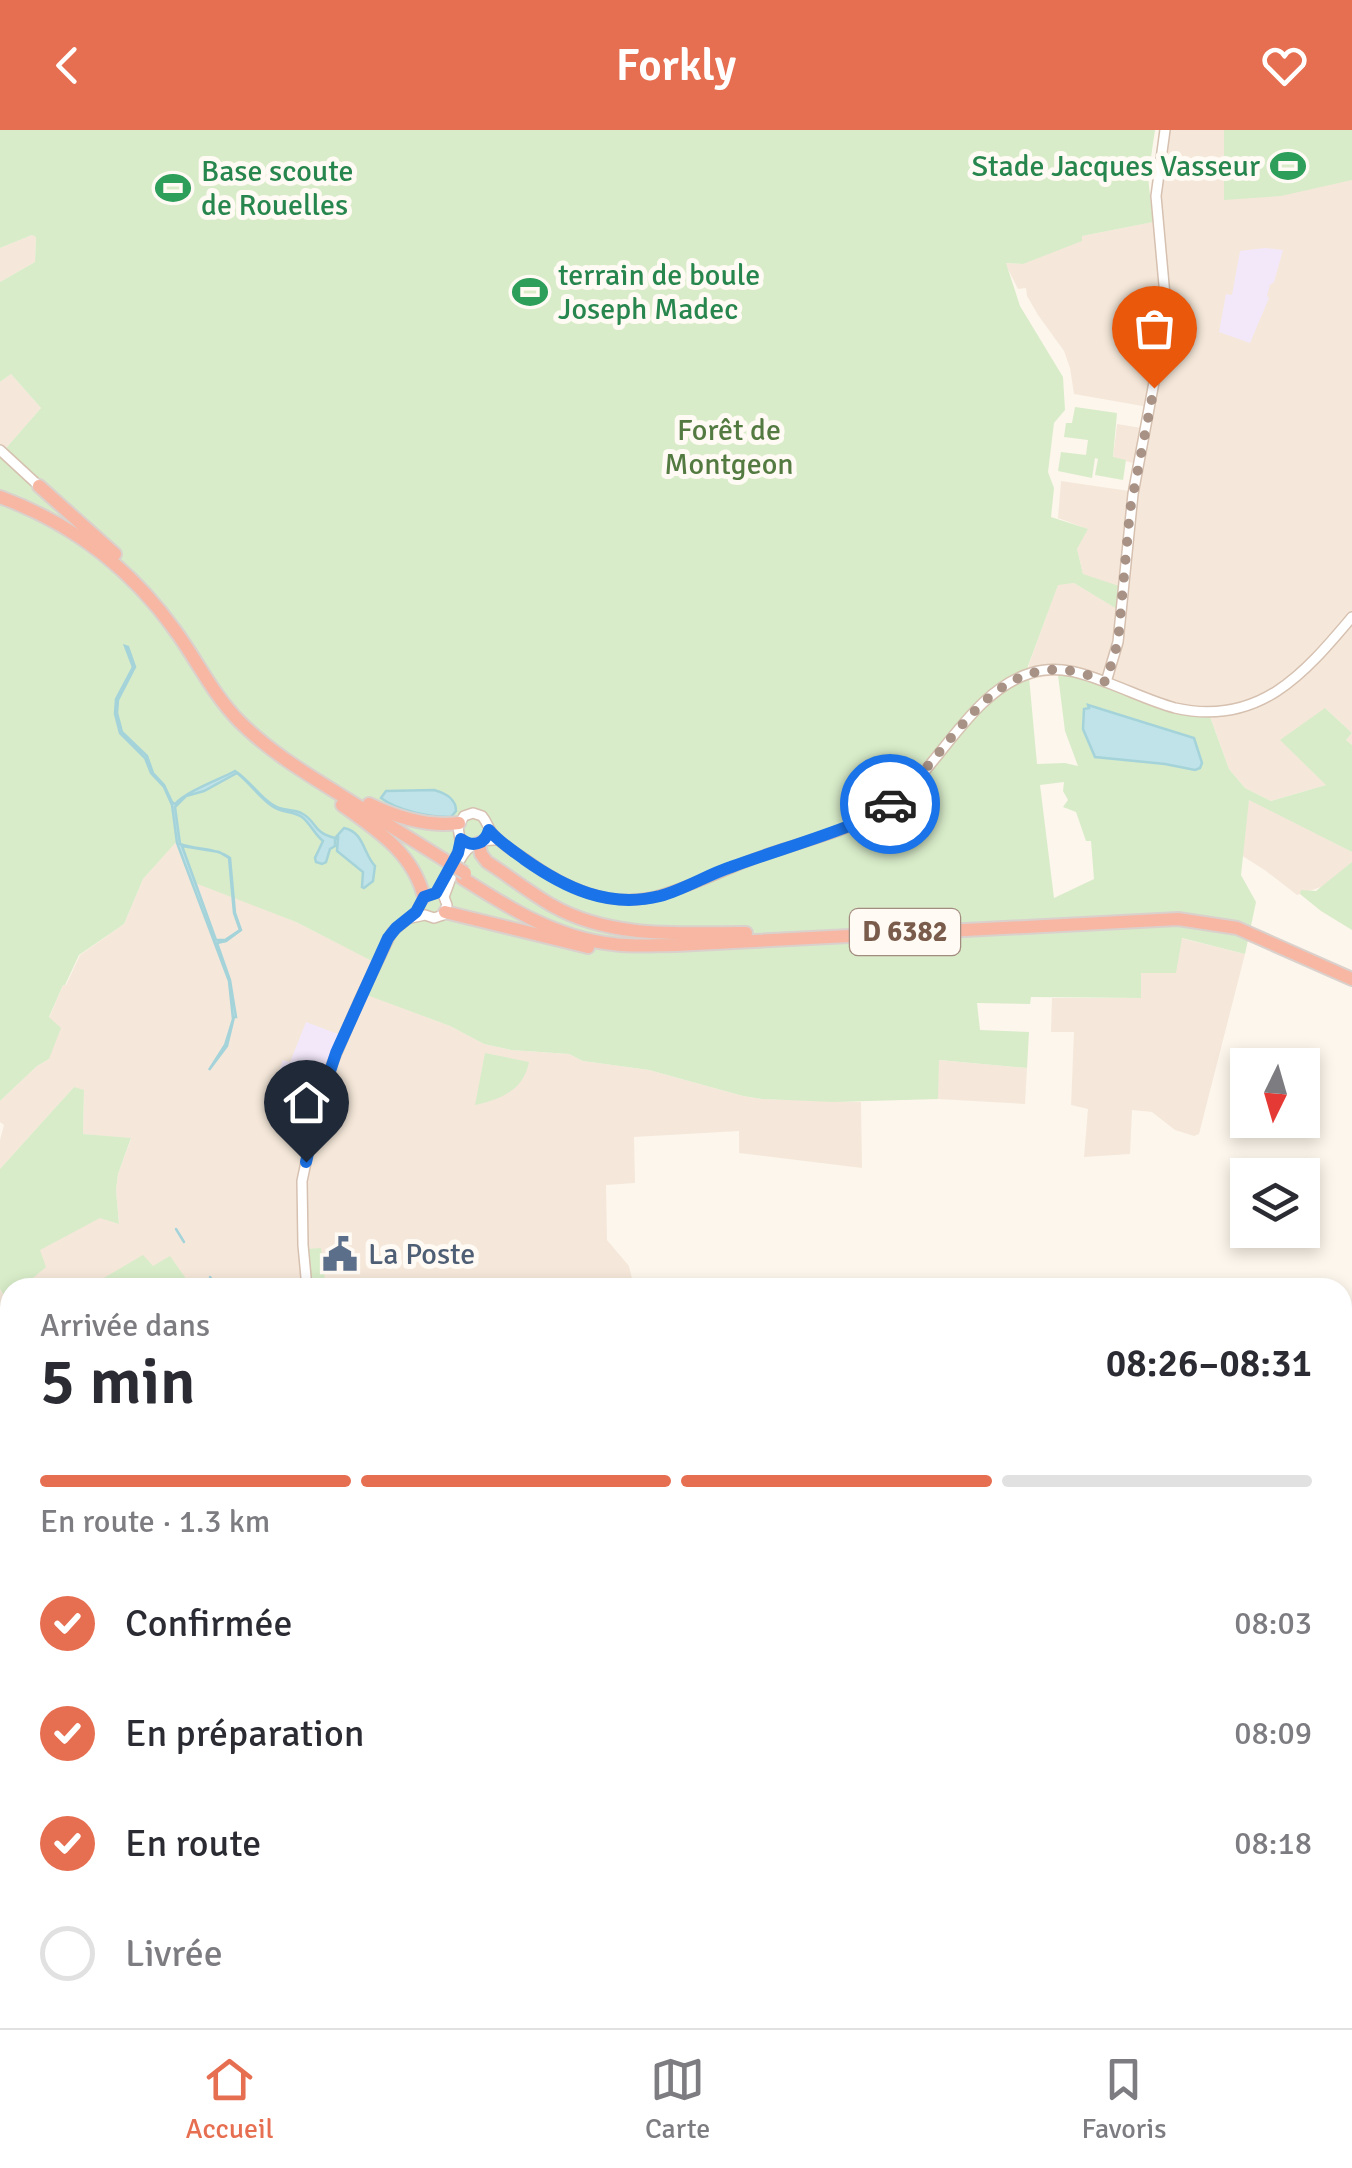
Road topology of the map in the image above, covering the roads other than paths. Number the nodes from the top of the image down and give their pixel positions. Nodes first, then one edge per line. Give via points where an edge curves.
1 (1165, 130) edge
2 (0, 450) edge
3 (39, 486) joint
4 (0, 500) edge
5 (1352, 617) edge
6 (176, 631) junction
7 (1106, 682) junction
8 (316, 783) junction
9 (459, 823) junction
10 (461, 839) junction
11 (481, 839) junction
12 (464, 875) junction
13 (434, 901) junction
14 (425, 915) junction
15 (410, 918) junction
16 (778, 933) junction
17 (732, 942) junction
18 (1352, 976) edge
19 (306, 1278) edge

1 - 7 main road via 1156,196 1164,329 1130,510 1118,642
2 - 3 main road
3 - 6 highway via 112,551
4 - 6 highway, D 6382 via 46,516 98,550
4 - 8 highway, D 6382 via 121,576 165,624 236,726 275,761
5 - 7 main road via 1293,682 1235,708 1175,708
6 - 8 highway, D 6382 via 231,713
7 - 11 main road via 1059,670 1016,679 993,693 884,809 663,895 590,895 544,874 498,840
8 - 9 highway via 397,816
8 - 12 highway, D 6382, bridge
8 - 13 highway via 396,845
9 - 10 main road
9 - 11 main road via 478,814 486,820
10 - 11 main road
10 - 13 main road
11 - 13 main road via 465,851
11 - 16 highway via 488,862 586,920 660,934
12 - 16 highway, D 6382 via 541,916 608,937
12 - 17 highway, D 6382 via 533,920 580,938 632,946
13 - 14 main road
13 - 14 main road via 440,917
13 - 15 main road
13 - 17 highway via 608,950
14 - 15 main road
15 - 19 main road via 388,938 322,1096 302,1191
16 - 18 highway, D 6382 via 1180,912 1249,926
17 - 18 highway, D 6382 via 1178,918 1237,928

